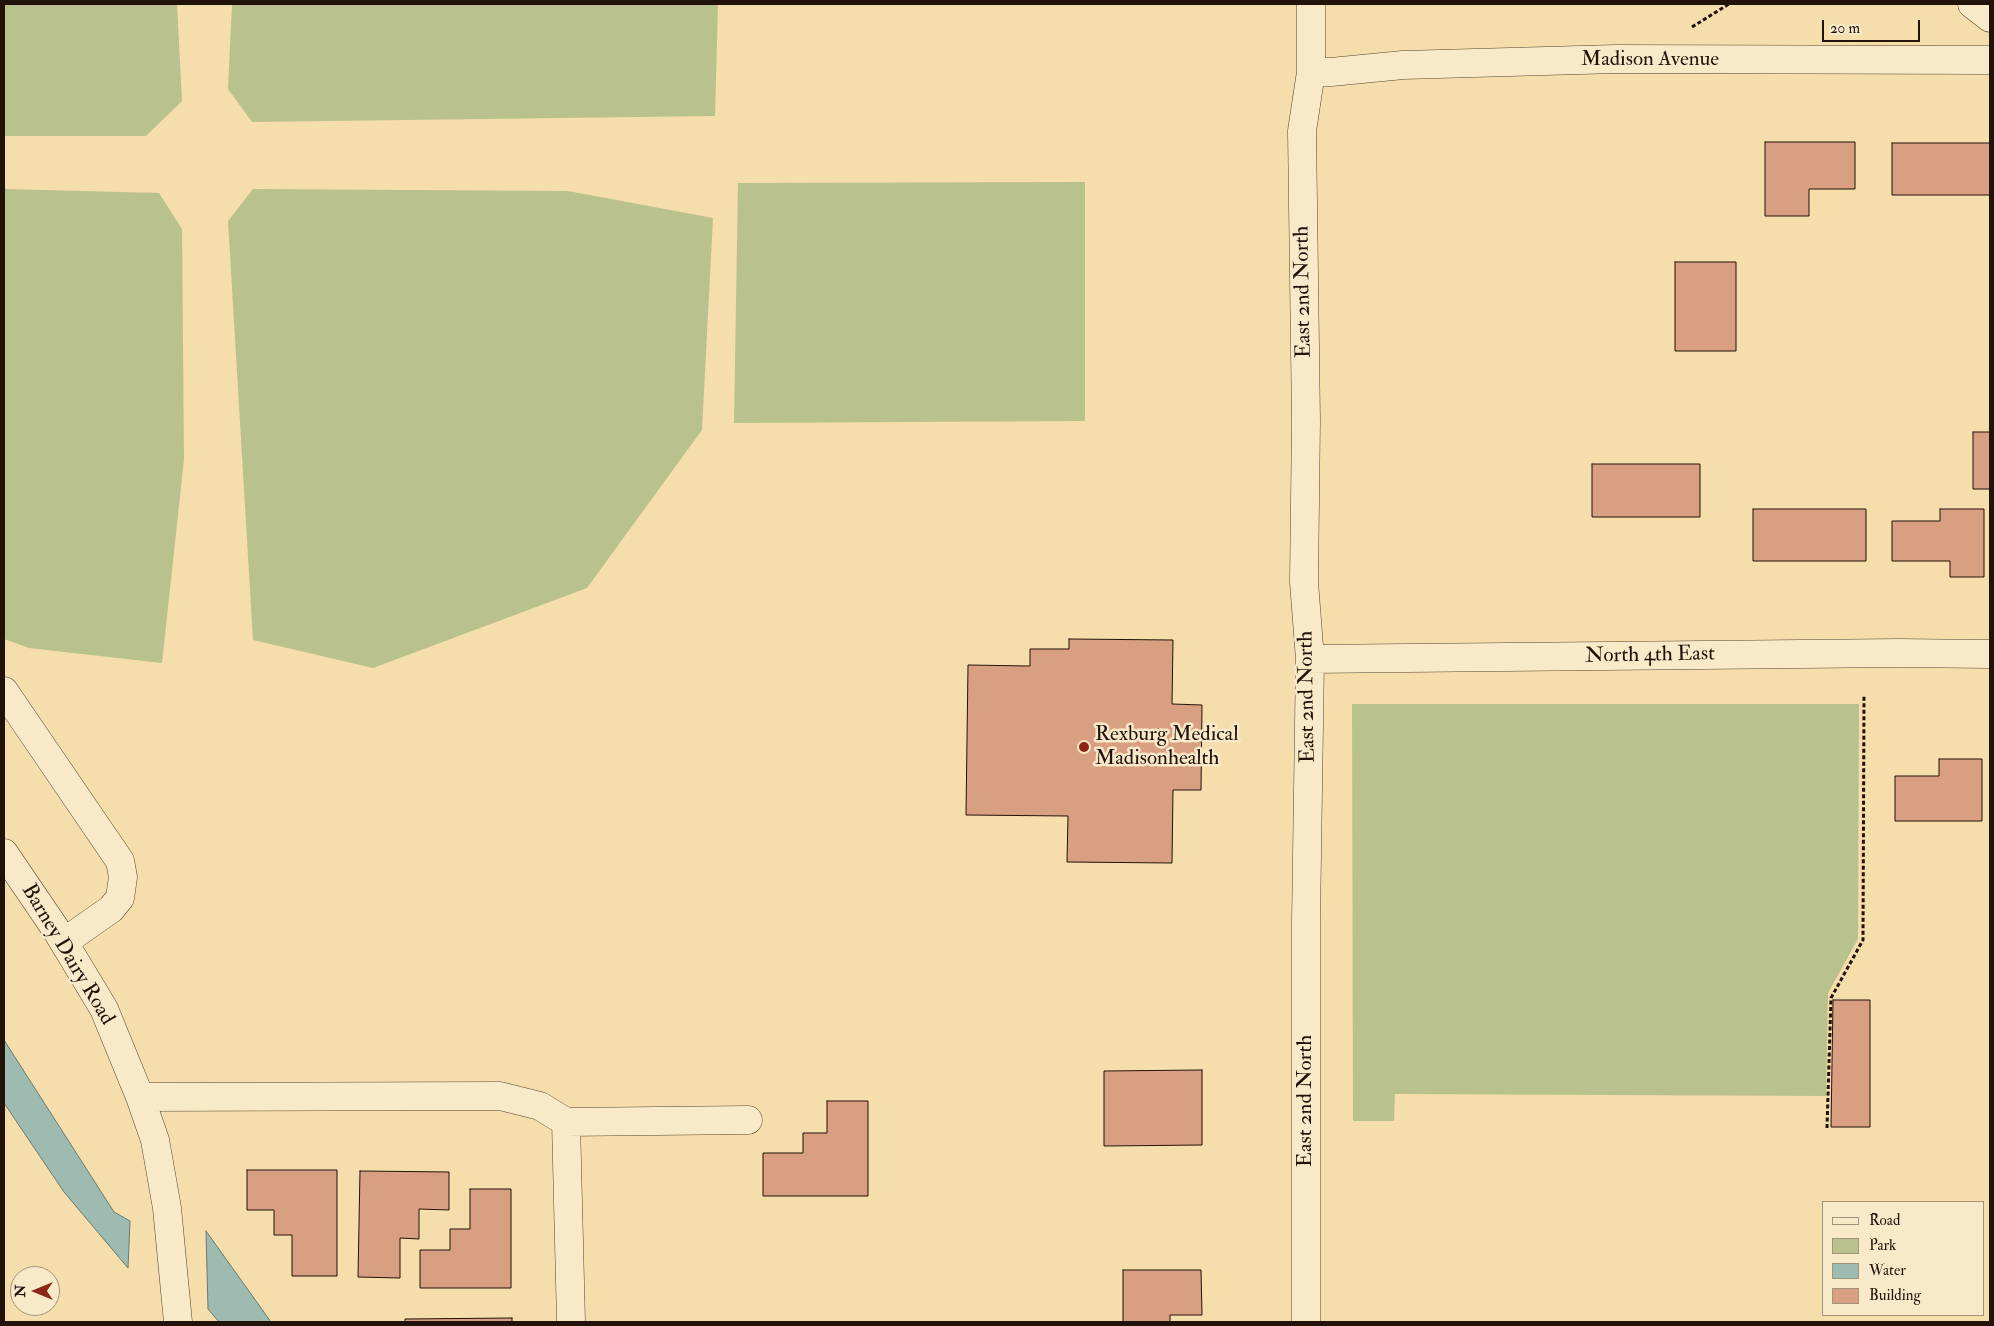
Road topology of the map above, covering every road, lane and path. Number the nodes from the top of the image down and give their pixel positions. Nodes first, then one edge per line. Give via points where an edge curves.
1 (1311, 4) edge
2 (1729, 4) edge
3 (1972, 4) edge
4 (1990, 18) edge
5 (1689, 29) dead end
6 (1990, 60) edge
7 (1311, 72) junction
8 (1990, 654) edge
9 (1310, 659) junction
10 (4, 691) edge
11 (1864, 696) dead end
12 (4, 853) edge
13 (64, 942) junction
14 (140, 1097) junction
15 (748, 1120) dead end
16 (566, 1122) junction
17 (1827, 1128) dead end
18 (178, 1322) edge
19 (571, 1322) edge
20 (1306, 1322) edge

1 - 7 street, East 2nd North
2 - 5 path
3 - 4 street
6 - 7 street, Madison Avenue via 1616,60 1403,65
7 - 9 street, East 2nd North via 1302,131 1306,421 1304,582
8 - 9 street, North 4th East
9 - 20 street, East 2nd North
10 - 13 street via 120,861 123,877 120,898 112,909
11 - 17 path via 1863,940 1831,998
12 - 13 street, Barney Dairy Road
13 - 14 street, Barney Dairy Road via 104,1008
14 - 16 street via 500,1096 540,1106
14 - 18 street, Barney Dairy Road via 155,1140 167,1208
15 - 16 street
16 - 19 street

